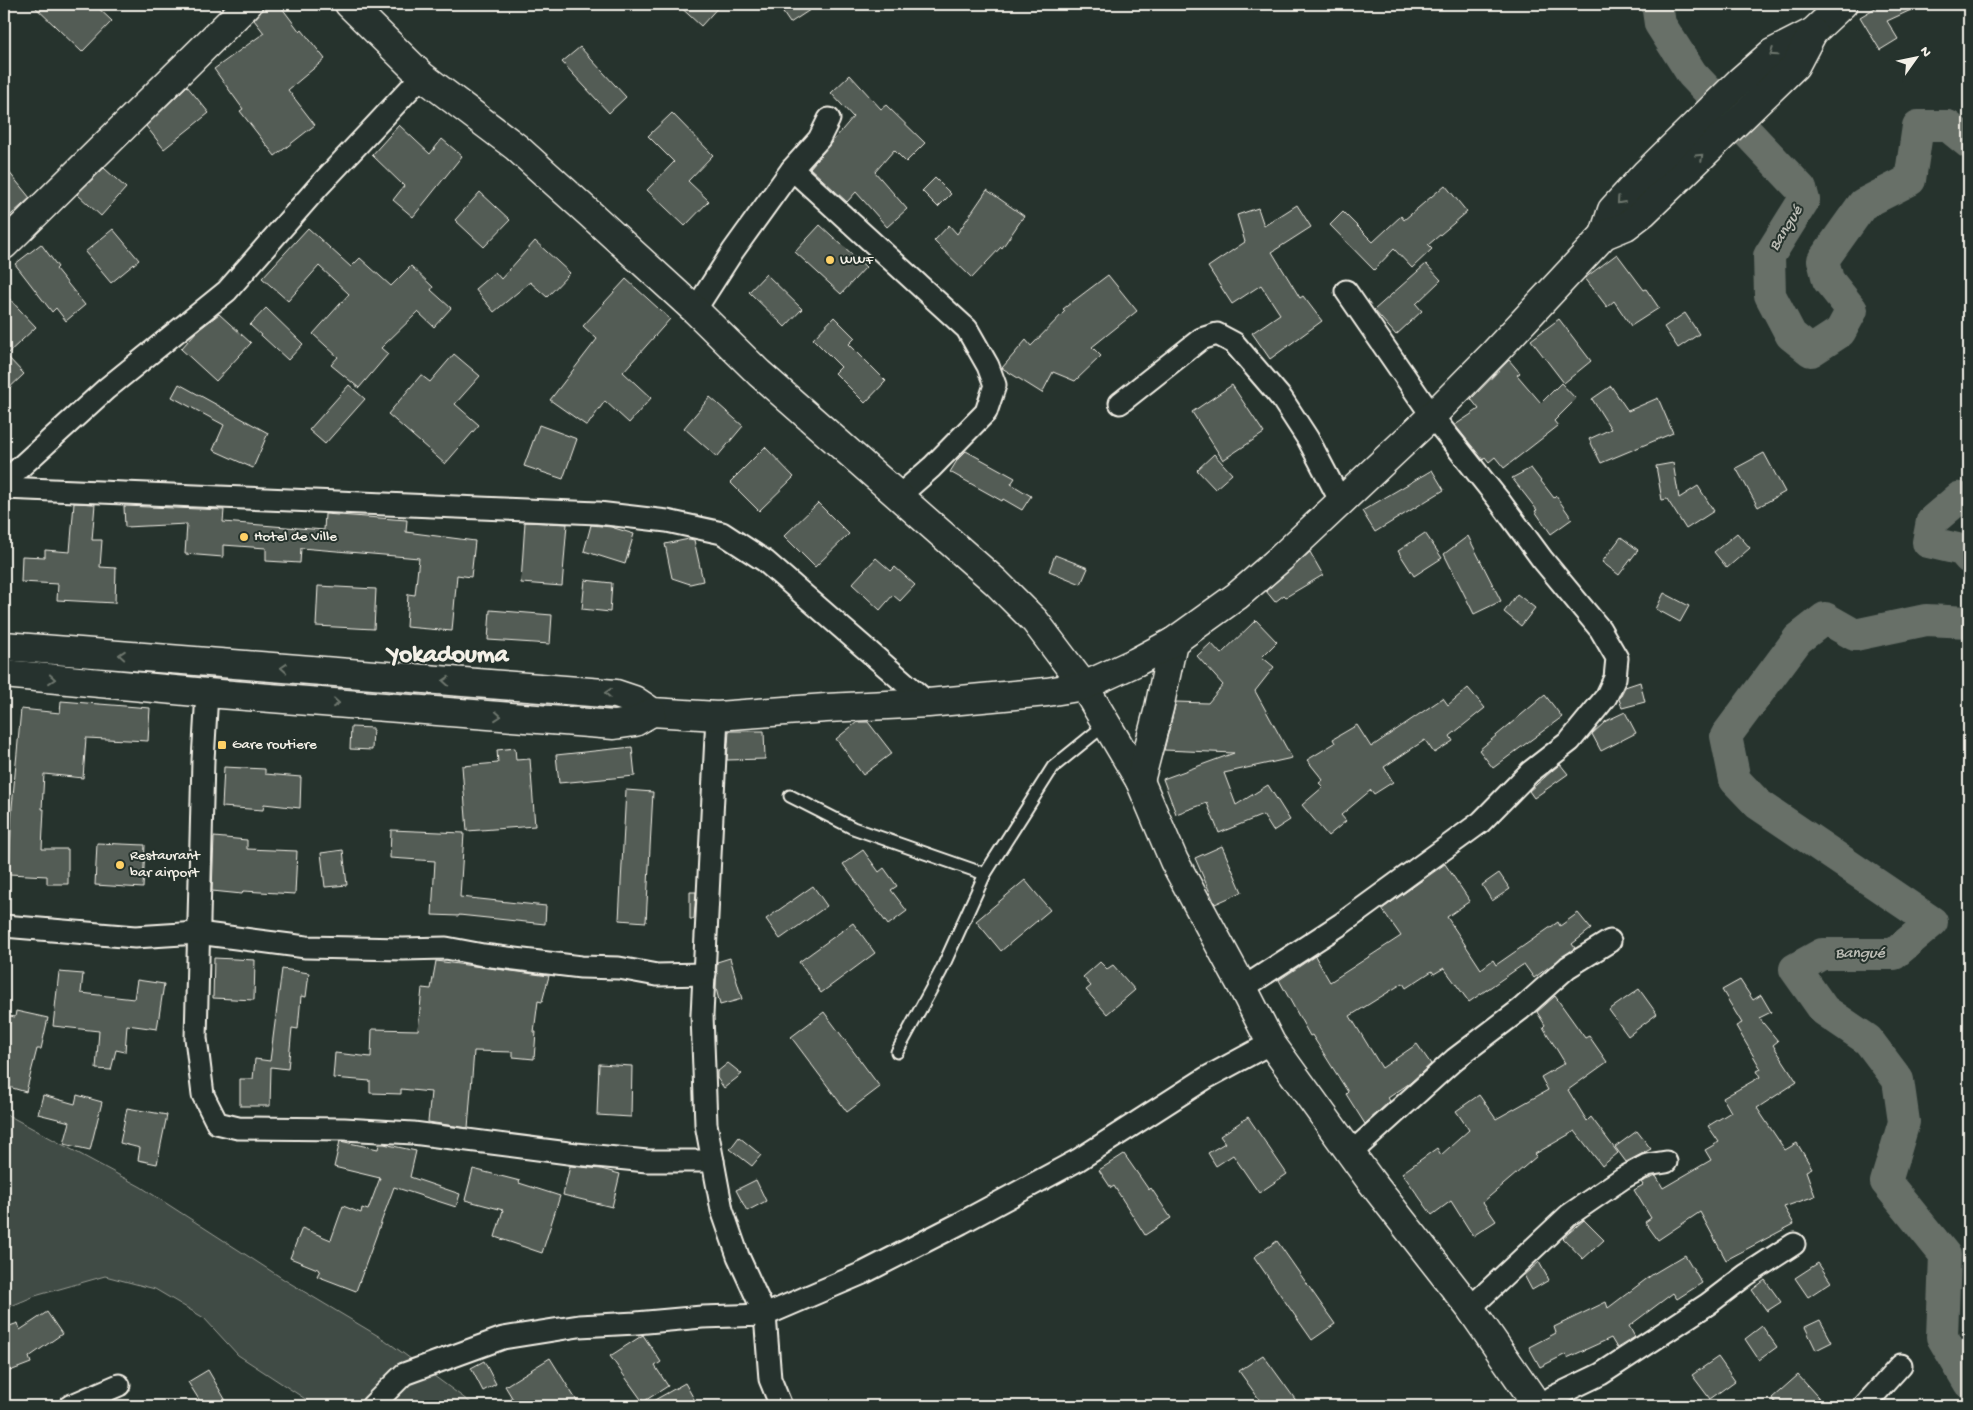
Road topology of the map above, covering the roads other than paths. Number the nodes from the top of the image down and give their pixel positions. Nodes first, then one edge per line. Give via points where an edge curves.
1 (248, 4) edge
2 (349, 4) edge
3 (1843, 4) edge
4 (1812, 32) junction
5 (422, 76) junction
6 (829, 119) dead end
7 (792, 168) junction
8 (1655, 182) junction
9 (5, 241) edge
10 (1346, 291) dead end
11 (695, 310) junction
12 (1120, 403) dead end
13 (1432, 416) junction
14 (4, 482) edge
15 (4, 488) edge
16 (899, 496) junction
17 (1341, 502) junction
18 (1173, 642) junction
19 (4, 646) edge
20 (4, 674) edge
21 (1084, 686) junction
22 (207, 693) junction
23 (928, 703) junction
24 (652, 712) junction
25 (717, 716) junction
26 (1106, 724) junction
27 (1140, 781) junction
28 (790, 796) dead end
29 (985, 874) junction
30 (4, 926) edge
31 (198, 933) junction
32 (1610, 941) dead end
33 (705, 974) junction
34 (1243, 988) junction
35 (1271, 1044) junction
36 (897, 1052) dead end
37 (1351, 1154) junction
38 (713, 1161) junction
39 (1666, 1162) dead end
40 (1794, 1244) dead end
41 (1470, 1308) junction
42 (765, 1315) junction
43 (1901, 1365) dead end
44 (119, 1385) dead end
45 (70, 1406) edge
46 (372, 1406) edge
47 (781, 1406) edge
48 (1538, 1406) edge
49 (1542, 1406) edge
50 (1864, 1406) edge

1 - 9 main road
2 - 5 main road
3 - 4 main road
4 -> 8 main road via 1772,53 1740,81
8 -> 4 main road via 1795,66
5 - 11 main road via 516,148
5 - 14 street via 227,291 106,389
6 - 7 street via 819,139
7 - 11 street
7 - 16 street via 967,329 988,366 994,386 986,412
8 - 13 main road via 1643,213 1626,226 1604,235
10 - 13 street
11 - 16 main road via 759,373
12 - 17 street via 1201,339 1217,334 1234,343 1282,400 1308,439
13 - 17 main road
13 - 34 street via 1600,629 1617,658 1614,678 1606,697 1570,741 1530,772 1481,822 1341,924
15 - 23 street via 598,513 667,521 722,533 765,561
16 - 21 main road via 1035,621
17 - 18 main road via 1237,596
18 - 21 main road
18 - 27 main road
24 -> 19 main road via 634,700 616,694
20 -> 22 main road
21 - 23 main road
21 - 26 main road
22 -> 24 main road via 614,725 634,722
22 - 31 street
23 - 25 main road
24 - 25 main road
25 - 33 street
26 - 27 main road
26 - 29 lane via 1053,767
27 - 34 main road via 1174,861
28 - 29 lane via 854,828
29 - 36 lane via 941,971
30 - 31 street via 135,937
31 - 33 street via 306,947 446,948 657,975
31 - 38 street via 196,1038 203,1095 217,1123 238,1128 413,1133 648,1161
32 - 37 street via 1568,967 1521,1009 1456,1059
33 - 38 street via 702,1067 706,1124
34 - 35 main road
35 - 37 main road
35 - 42 street via 1206,1078 1078,1160 961,1223 862,1273
37 - 41 main road
38 - 42 street via 722,1210 738,1256
39 - 41 street via 1647,1165 1623,1178 1569,1215
40 - 49 street via 1601,1374 1553,1397
41 - 48 main road
42 - 46 street via 702,1316 579,1326 503,1338 404,1374
42 - 47 street via 770,1378
43 - 50 street
44 - 45 street

